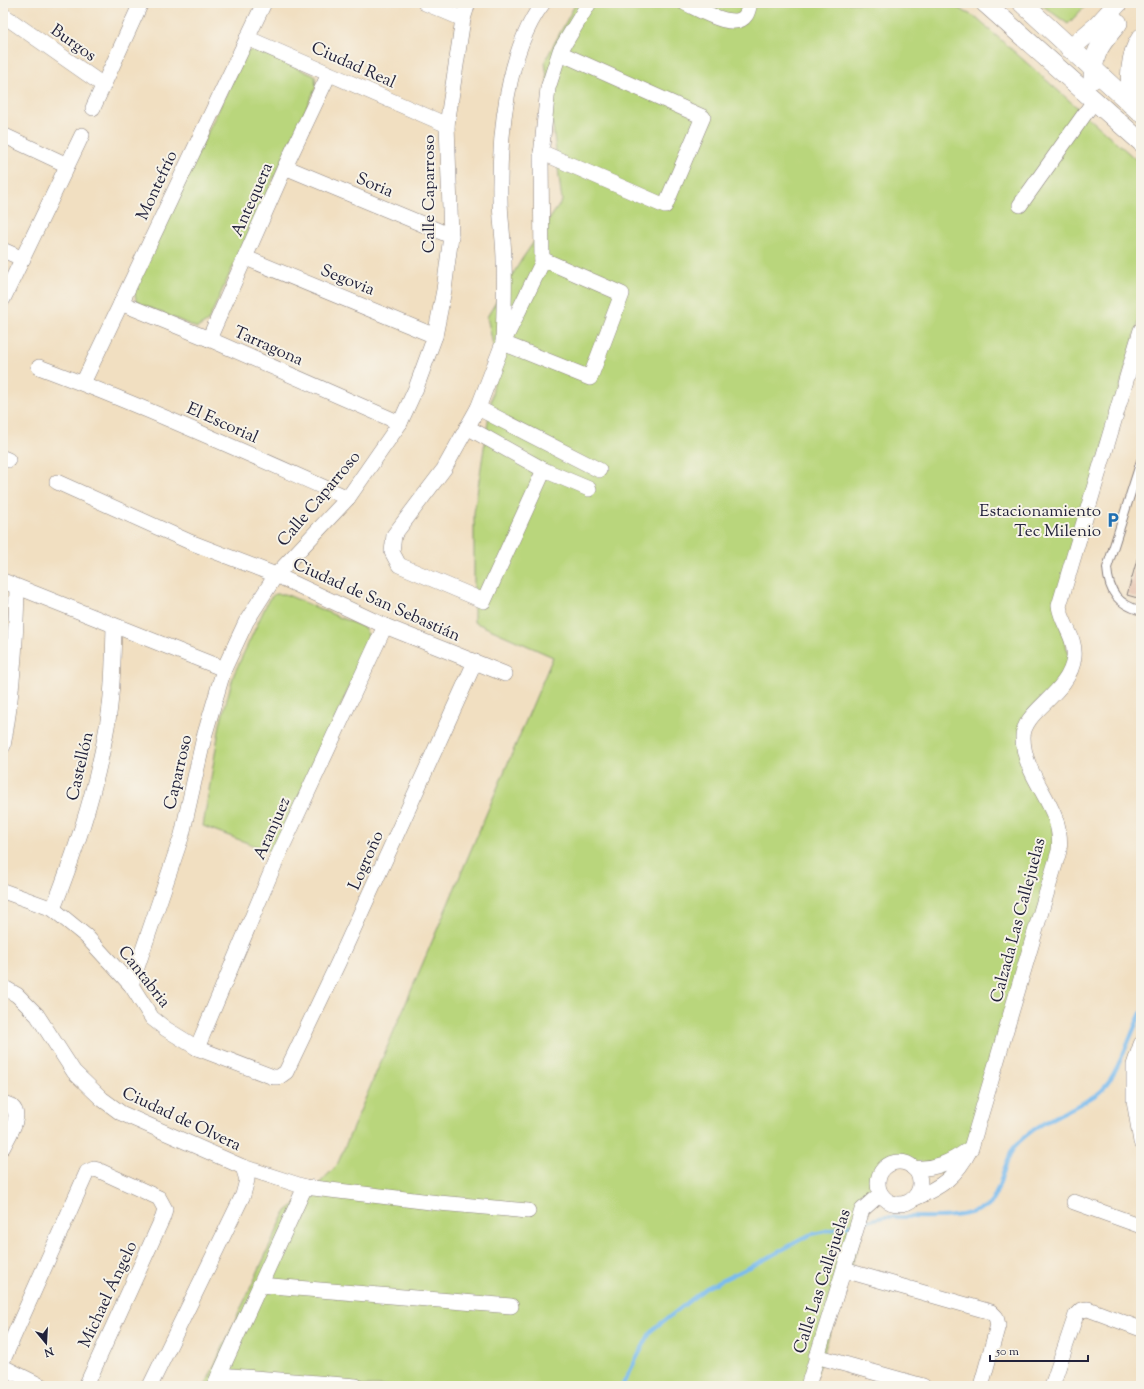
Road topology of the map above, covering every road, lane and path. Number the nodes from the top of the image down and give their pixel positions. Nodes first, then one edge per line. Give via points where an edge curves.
1 (142, 3) edge
2 (264, 3) edge
3 (425, 3) edge
4 (468, 3) edge
5 (543, 3) edge
6 (589, 3) edge
7 (685, 3) edge
8 (750, 3) edge
9 (985, 3) edge
10 (1022, 3) edge
11 (1118, 3) edge
12 (1127, 3) edge
13 (3, 16) edge
14 (463, 19) junction
15 (1118, 23) junction
16 (247, 38) junction
17 (1140, 39) edge
18 (1070, 48) junction
19 (560, 53) junction
20 (1093, 69) junction
21 (329, 74) junction
22 (103, 85) junction
23 (1094, 101) junction
24 (93, 108) dead end
25 (1136, 108) edge
26 (447, 125) junction
27 (3, 135) edge
28 (82, 135) dead end
29 (1141, 142) edge
30 (541, 152) junction
31 (67, 165) junction
32 (285, 167) junction
33 (1020, 205) dead end
34 (451, 236) junction
35 (3, 250) edge
36 (246, 258) junction
37 (23, 259) junction
38 (542, 259) junction
39 (3, 299) edge
40 (121, 303) junction
41 (1141, 330) edge
42 (435, 336) junction
43 (209, 339) junction
44 (503, 343) junction
45 (39, 367) dead end
46 (83, 383) junction
47 (478, 408) junction
48 (400, 423) junction
49 (467, 427) junction
50 (1141, 461) edge
51 (544, 470) junction
52 (599, 470) dead end
53 (58, 482) dead end
54 (590, 489) dead end
55 (348, 498) junction
56 (276, 575) junction
57 (3, 581) edge
58 (17, 588) junction
59 (1141, 611) edge
60 (114, 626) junction
61 (385, 626) junction
62 (475, 662) junction
63 (224, 669) junction
64 (506, 674) dead end
65 (3, 746) edge
66 (3, 891) edge
67 (53, 909) junction
68 (131, 985) junction
69 (3, 987) edge
70 (1141, 1044) edge
71 (197, 1048) junction
72 (286, 1072) joint
73 (3, 1103) edge
74 (1141, 1142) edge
75 (3, 1147) edge
76 (970, 1148) junction
77 (243, 1167) junction
78 (913, 1168) junction
79 (305, 1187) junction
80 (880, 1194) junction
81 (913, 1199) junction
82 (1074, 1202) dead end
83 (528, 1211) dead end
84 (1141, 1226) edge
85 (844, 1270) junction
86 (260, 1286) junction
87 (511, 1306) dead end
88 (1141, 1330) edge
89 (816, 1356) junction
90 (3, 1360) edge
91 (3, 1367) edge
92 (216, 1380) edge
93 (41, 1386) edge
94 (86, 1386) edge
95 (150, 1386) edge
96 (356, 1386) edge
97 (808, 1386) edge
98 (923, 1386) edge
99 (982, 1386) edge
100 (1052, 1386) edge

1 - 22 street
2 - 16 street, Montefrío
3 - 14 street
4 - 14 street, Calle Caparroso
5 - 44 street via 531,19 513,72 502,127 500,198 504,261
6 - 19 street
7 - 8 street via 726,22 737,22 746,16
9 - 23 street
10 - 18 street
11 - 18 street via 1098,25
12 - 15 street
13 - 22 street, Burgos
14 - 26 street, Calle Caparroso
15 - 17 street via 1116,33 1121,41 1130,43
15 - 20 street via 1094,56
16 - 21 street, Ciudad Real
16 - 40 street, Montefrío
17 - 25 street via 1130,75
18 - 20 street
19 - 30 street via 548,88
19 - 30 street via 703,117 665,206
20 - 23 street
20 - 25 street
21 - 26 street, Ciudad Real
21 - 32 street, Antequera
22 - 24 street
23 - 29 street
23 - 33 street
26 - 34 street, Calle Caparroso
27 - 31 street
28 - 31 street
30 - 38 street
31 - 37 street
32 - 34 street, Soria
32 - 36 street, Antequera
34 - 42 street, Calle Caparroso
35 - 37 street
36 - 42 street, Segovia
36 - 43 street, Antequera
37 - 39 street
38 - 44 street via 533,285
38 - 44 street via 622,294 590,378
40 - 43 street, Tarragona
40 - 46 street, Montefrío
41 - 76 street, Calzada Las Callejuelas via 1059,606 1063,622 1074,642 1074,658 1067,678 1054,696 1026,722 1023,735 1028,764 1055,815 1060,828 1060,842
42 - 48 street, Calle Caparroso
43 - 48 street, Tarragona
44 - 47 street
45 - 46 street, El Escorial
46 - 55 street, El Escorial
47 - 49 street
47 - 52 street
48 - 55 street, Calle Caparroso
49 - 51 street
49 - 51 street via 444,469 394,535 392,552 399,564 484,602
50 - 59 lane via 1107,568 1112,592 1127,607
51 - 54 street
53 - 56 street, Ciudad de San Sebastián via 190,542
55 - 56 street, Calle Caparroso
56 - 61 street, Ciudad de San Sebastián
56 - 63 street, Caparroso via 246,622
57 - 58 street
58 - 60 street
58 - 65 street via 16,644 10,709
60 - 63 street
60 - 67 street, Castellón via 113,678 105,737 83,830
61 - 62 street, Ciudad de San Sebastián
61 - 71 street, Aranjuez via 278,856
62 - 64 street, Ciudad de San Sebastián
62 - 72 street, Logroño
63 - 68 street, Caparroso via 204,737 182,835
66 - 67 street, Cantabria
67 - 68 street, Cantabria via 86,936
68 - 71 street, Cantabria via 152,1018 166,1030
69 - 77 street, Ciudad de Olvera via 17,995 37,1015 74,1072 120,1113
70 - 74 street via 1134,1065 1134,1100
71 - 72 street, Cantabria via 273,1077 279,1078
73 - 75 street via 12,1107 16,1120
76 - 78 street via 956,1159 942,1165 924,1169
76 - 81 street, Calzada Las Callejuelas via 962,1165 946,1182 936,1190
77 - 79 street, Ciudad de Olvera
77 - 95 street via 247,1180 243,1195
78 - 80 street via 900,1162 887,1166 878,1176
78 - 81 street via 918,1173 920,1187
79 - 83 street, Ciudad de Olvera
79 - 86 street
80 - 81 street via 893,1204 900,1205
80 - 85 street, Calle Las Callejuelas via 862,1210
82 - 84 street
85 - 89 street, Calle Las Callejuelas
85 - 99 street via 991,1312 996,1317 998,1325
86 - 87 street
86 - 92 street
88 - 100 street via 1088,1309 1081,1310 1076,1315
89 - 97 street, Calle Las Callejuelas
89 - 98 street
90 - 94 street, Michael Ángelo via 85,1177 90,1171 98,1170 159,1198 165,1209
91 - 93 street
92 - 96 street

